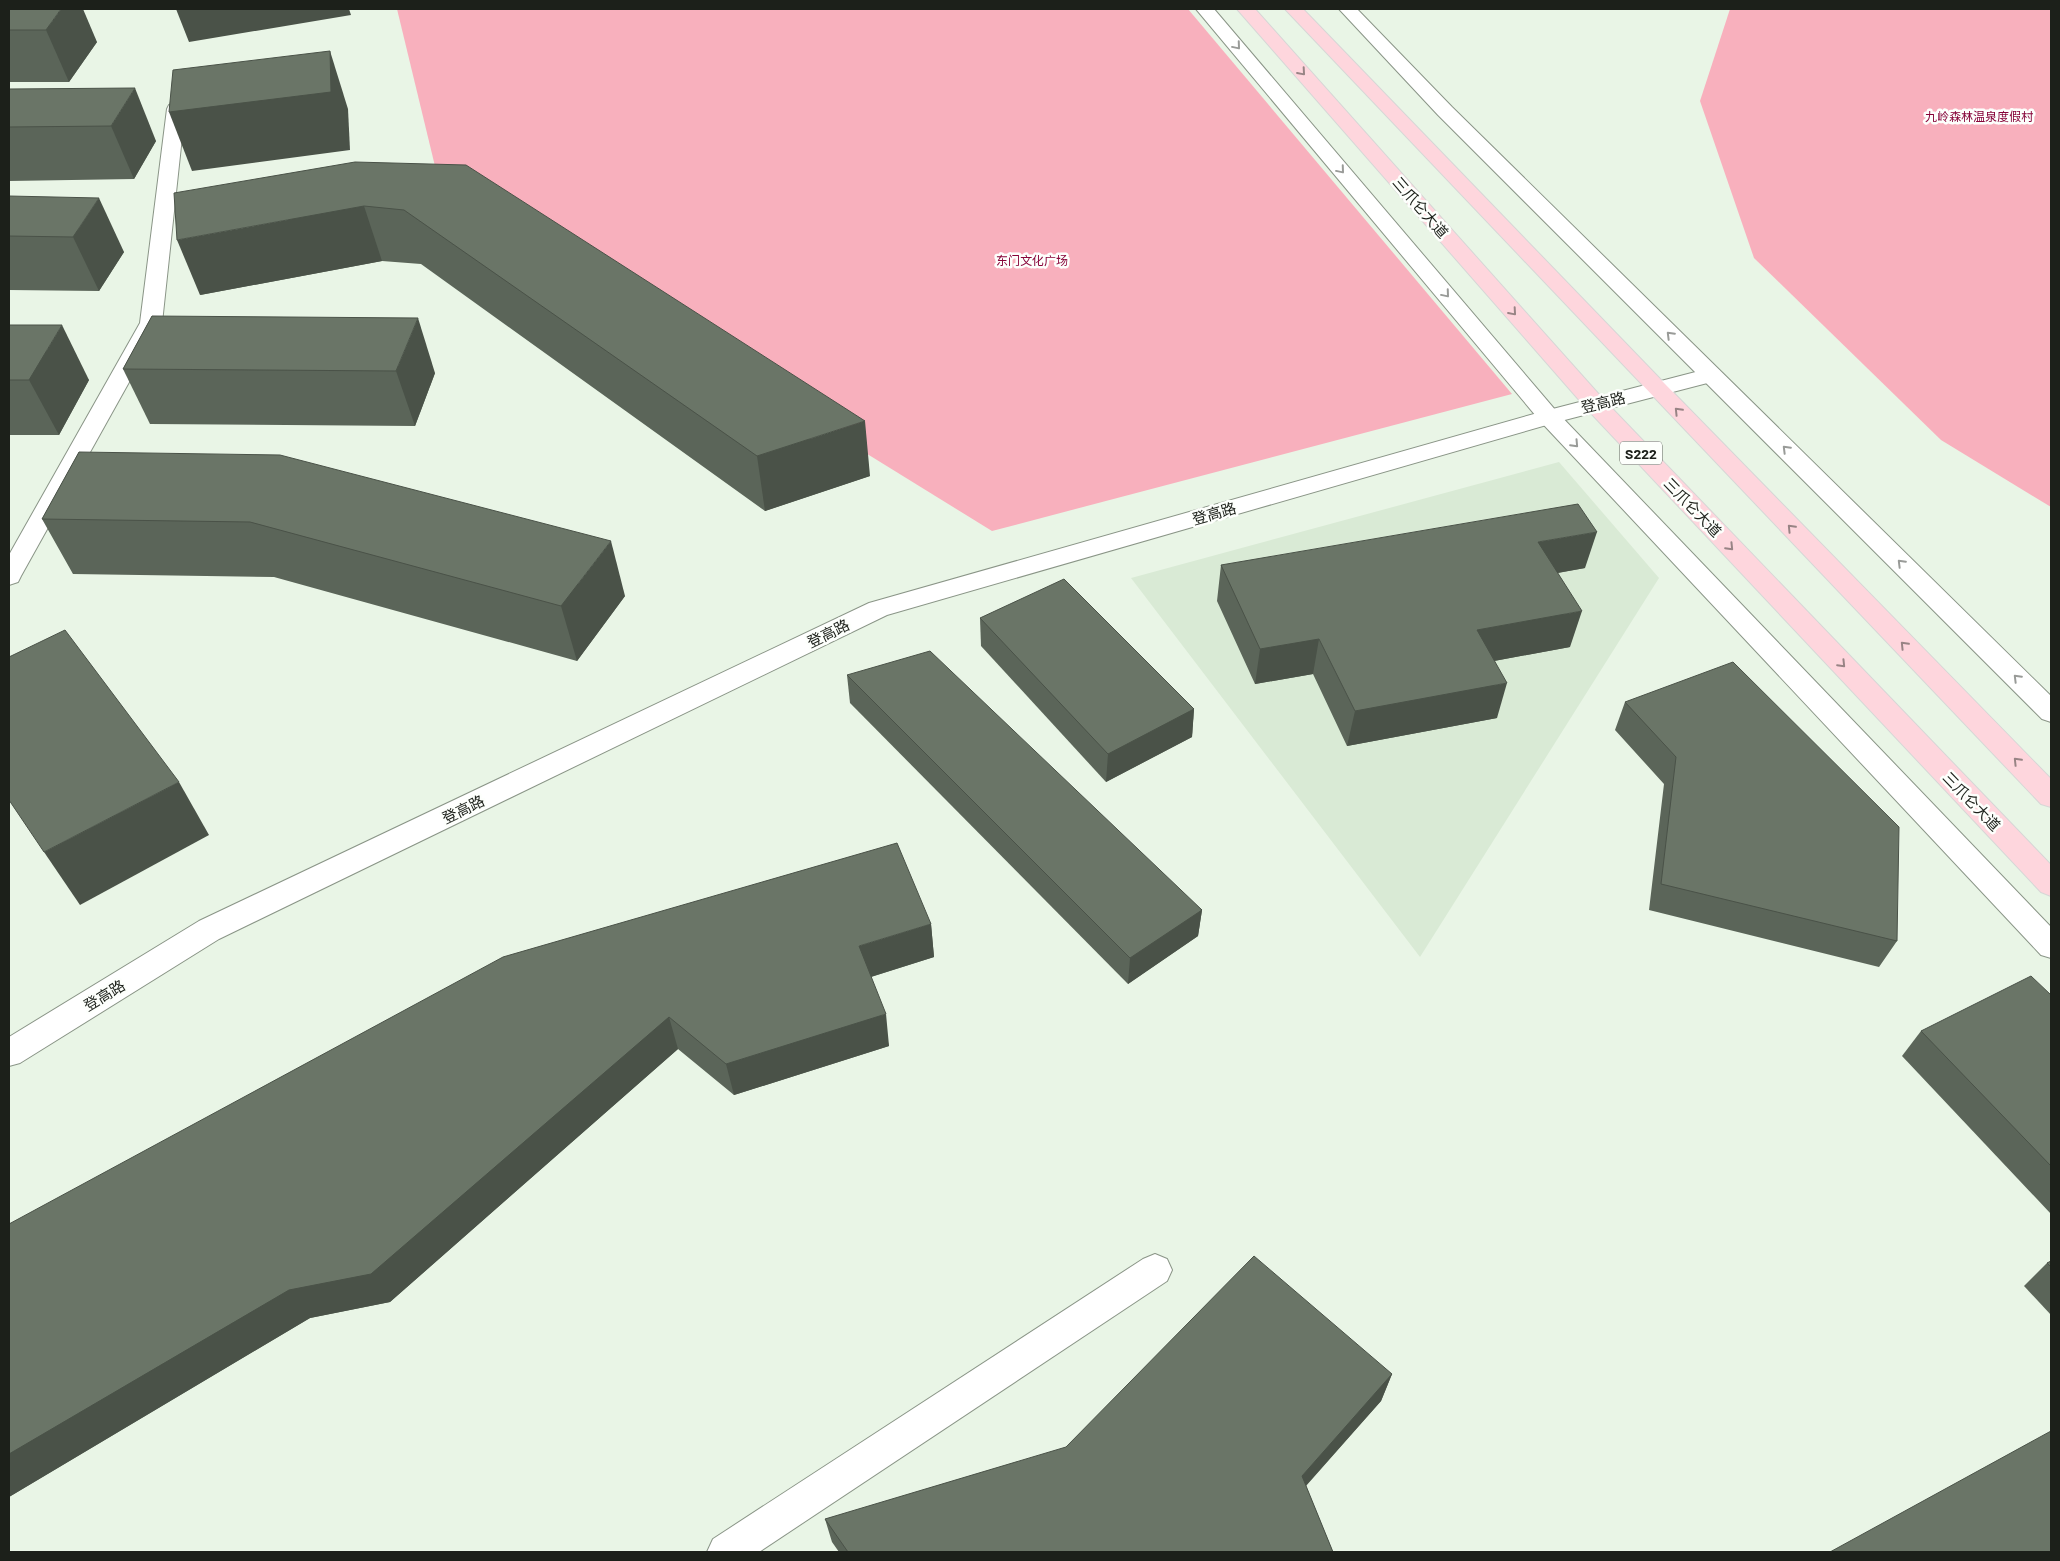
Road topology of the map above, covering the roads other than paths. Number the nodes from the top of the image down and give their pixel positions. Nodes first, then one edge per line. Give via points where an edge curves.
1 (1205, 9) edge
2 (1246, 9) edge
3 (1294, 9) edge
4 (1348, 9) edge
5 (176, 109) edge
6 (1711, 375) junction
7 (1657, 389) junction
8 (1595, 404) junction
9 (1549, 417) junction
10 (9, 576) edge
11 (2051, 712) edge
12 (2051, 796) edge
13 (2051, 884) edge
14 (2051, 946) edge
15 (9, 1053) edge
16 (1155, 1270) dead end
17 (726, 1552) edge

1 -> 9 main road
2 -> 8 main road, 三爪仑大道 / S222
3 - 7 main road
6 -> 4 main road via 1445,111
5 - 10 main road via 150,323
6 - 7 main road, 登高路
11 -> 6 main road
7 - 8 main road, 登高路
12 -> 7 main road
8 - 9 main road, 登高路
8 -> 13 main road, 三爪仑大道 / S222
9 -> 14 main road
9 - 15 main road, 登高路 via 878,609 209,930
16 - 17 main road

